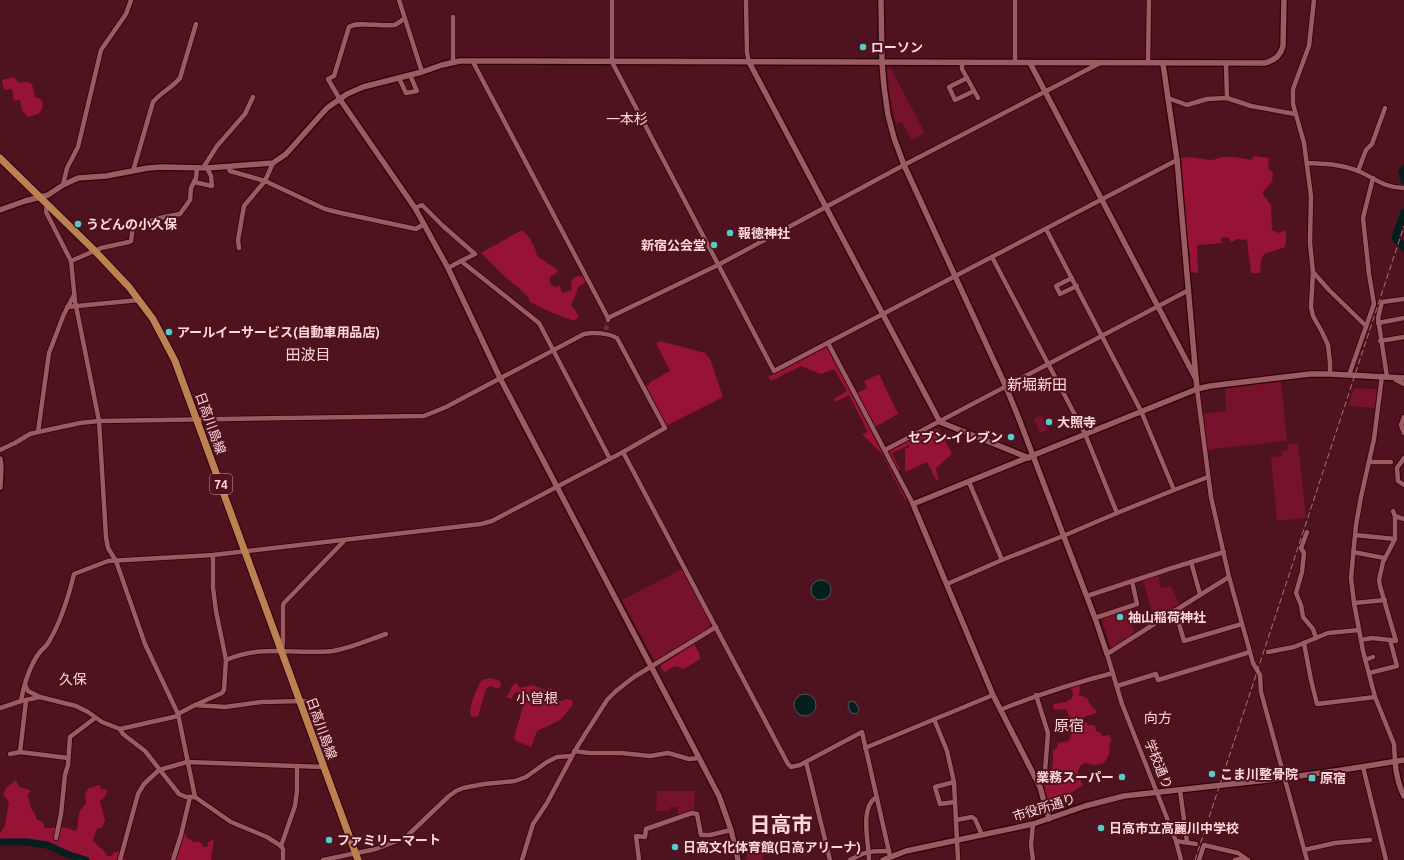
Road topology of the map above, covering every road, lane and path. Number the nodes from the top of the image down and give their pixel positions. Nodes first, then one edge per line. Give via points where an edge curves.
1 (131, 0) edge
2 (399, 0) edge
3 (612, 0) edge
4 (746, 0) edge
5 (881, 0) edge
6 (1015, 0) edge
7 (1149, 0) edge
8 (1284, 0) edge
9 (1314, 0) edge
10 (453, 17) dead end
11 (405, 18) junction
12 (196, 24) dead end
13 (473, 62) junction
14 (612, 62) junction
15 (749, 62) junction
16 (453, 63) junction
17 (882, 63) junction
18 (962, 63) junction
19 (1015, 63) junction
20 (1101, 63) junction
21 (1148, 63) junction
22 (1030, 64) junction
23 (1163, 64) junction
24 (1226, 64) junction
25 (422, 72) junction
26 (410, 75) junction
27 (399, 78) junction
28 (967, 78) junction
29 (974, 91) junction
30 (1044, 91) junction
31 (253, 97) dead end
32 (339, 98) junction
33 (978, 98) dead end
34 (1168, 98) junction
35 (1227, 98) junction
36 (1385, 108) dead end
37 (1295, 114) junction
38 (0, 158) edge
39 (1178, 160) junction
40 (273, 163) junction
41 (1307, 163) junction
42 (904, 166) junction
43 (228, 167) junction
44 (202, 168) junction
45 (133, 171) junction
46 (1358, 171) junction
47 (1373, 178) junction
48 (265, 181) junction
49 (194, 182) junction
50 (63, 185) junction
51 (1403, 188) edge
52 (39, 197) junction
53 (1101, 199) junction
54 (48, 205) junction
55 (826, 206) junction
56 (415, 208) junction
57 (0, 210) edge
58 (424, 224) junction
59 (1046, 229) junction
60 (239, 248) dead end
61 (95, 251) junction
62 (992, 257) junction
63 (71, 261) junction
64 (461, 261) junction
65 (718, 265) junction
66 (448, 268) junction
67 (1313, 272) junction
68 (955, 276) junction
69 (1072, 278) junction
70 (1076, 286) junction
71 (1189, 290) junction
72 (74, 295) junction
73 (1404, 299) edge
74 (140, 300) junction
75 (77, 306) junction
76 (67, 307) junction
77 (1159, 307) junction
78 (883, 314) junction
79 (1404, 318) edge
80 (1378, 323) junction
81 (1366, 326) junction
82 (1103, 336) junction
83 (1404, 337) edge
84 (1380, 340) junction
85 (828, 343) junction
86 (553, 350) junction
87 (1048, 364) junction
88 (1330, 374) junction
89 (1349, 375) junction
90 (1384, 376) junction
91 (1394, 377) junction
92 (500, 378) junction
93 (1404, 378) edge
94 (1196, 379) junction
95 (1404, 384) edge
96 (1006, 387) junction
97 (1197, 389) junction
98 (1141, 411) junction
99 (1404, 417) edge
100 (197, 420) junction
101 (99, 421) junction
102 (940, 422) junction
103 (38, 432) junction
104 (1404, 432) edge
105 (1085, 434) junction
106 (0, 450) edge
107 (885, 450) junction
108 (623, 452) junction
109 (1030, 457) junction
110 (1404, 458) edge
111 (0, 459) edge
112 (610, 459) junction
113 (1369, 462) junction
114 (1391, 462) dead end
115 (1208, 476) junction
116 (970, 482) junction
117 (0, 484) edge
118 (1404, 485) edge
119 (557, 486) junction
120 (1174, 490) junction
121 (913, 504) junction
122 (1393, 511) dead end
123 (1117, 513) junction
124 (1395, 516) junction
125 (1404, 518) edge
126 (1307, 532) dead end
127 (1355, 535) junction
128 (1063, 536) junction
129 (1394, 539) junction
130 (344, 541) junction
131 (246, 552) junction
132 (1224, 552) junction
133 (1353, 552) junction
134 (213, 556) junction
135 (1384, 558) junction
136 (1002, 560) junction
137 (116, 561) junction
138 (1191, 562) junction
139 (1229, 577) junction
140 (1132, 581) junction
141 (947, 584) junction
142 (1200, 594) junction
143 (1087, 596) junction
144 (1384, 600) junction
145 (1354, 603) junction
146 (1175, 610) junction
147 (1095, 618) junction
148 (1242, 624) junction
149 (716, 627) junction
150 (1359, 630) junction
151 (386, 634) dead end
152 (1316, 638) junction
153 (1361, 640) junction
154 (1390, 640) junction
155 (1304, 643) junction
156 (282, 650) junction
157 (1250, 652) junction
158 (1268, 652) dead end
159 (1108, 654) junction
160 (1373, 657) dead end
161 (226, 660) junction
162 (1365, 660) junction
163 (651, 666) junction
164 (1114, 673) junction
165 (1369, 673) junction
166 (25, 685) junction
167 (1117, 686) junction
168 (993, 695) junction
169 (1036, 696) junction
170 (40, 697) junction
171 (1375, 697) junction
172 (23, 701) junction
173 (300, 701) junction
174 (195, 704) junction
175 (314, 705) dead end
176 (0, 708) edge
177 (1000, 710) junction
178 (178, 715) junction
179 (95, 718) junction
180 (934, 719) junction
181 (120, 729) junction
182 (865, 748) junction
183 (574, 751) junction
184 (20, 752) junction
185 (10, 754) dead end
186 (571, 756) junction
187 (68, 758) junction
188 (699, 758) junction
189 (1404, 760) edge
190 (1395, 761) junction
191 (187, 762) junction
192 (806, 762) junction
193 (297, 766) junction
194 (324, 767) junction
195 (1363, 767) junction
196 (158, 770) junction
197 (1034, 777) junction
198 (1285, 778) junction
199 (954, 782) junction
200 (1180, 790) junction
201 (1158, 792) junction
202 (1404, 796) edge
203 (193, 797) junction
204 (876, 797) junction
205 (955, 802) junction
206 (1049, 819) junction
207 (956, 820) junction
208 (1033, 824) junction
209 (731, 830) junction
210 (982, 835) junction
211 (56, 838) dead end
212 (957, 840) junction
213 (1370, 840) dead end
214 (1176, 841) junction
215 (1187, 842) junction
216 (1196, 844) dead end
217 (281, 846) junction
218 (1304, 850) junction
219 (869, 851) junction
220 (889, 854) junction
221 (357, 857) edge
222 (1246, 859) edge
223 (120, 860) edge
224 (173, 860) edge
225 (283, 860) edge
226 (323, 860) edge
227 (522, 860) edge
228 (639, 860) edge
229 (738, 860) edge
230 (830, 860) edge
231 (850, 860) edge
232 (869, 860) edge
233 (883, 860) edge
234 (958, 860) edge
235 (1033, 860) edge
236 (1181, 860) edge
237 (1199, 860) edge
238 (1236, 860) edge
239 (1307, 860) edge
240 (1386, 860) edge

1 - 50 street via 126,14 101,50 78,147 67,168
2 - 11 street
3 - 14 street
4 - 15 street
5 - 17 street
6 - 19 street
7 - 21 street
8 - 24 street via 1283,46 1277,58 1265,63
9 - 37 street via 1309,46 1293,89
10 - 16 street
11 - 25 street
11 - 32 street via 395,24 354,24 349,27 334,76 328,79
12 - 45 street via 180,78 154,102
13 - 14 street
13 - 16 street
13 - 65 street via 608,319
14 - 15 street
14 - 65 street
15 - 17 street
15 - 55 street
16 - 25 street
17 - 18 street
17 - 42 street via 888,115
18 - 19 street
18 - 28 street
19 - 22 street
20 - 21 street
20 - 22 street
20 - 30 street
21 - 23 street
22 - 30 street
23 - 24 street
23 - 34 street
24 - 35 street
25 - 26 street
26 - 27 street
26 - 27 street via 417,91 406,93
27 - 32 street via 356,90
28 - 29 street
28 - 29 street via 949,87 955,100
29 - 33 street
30 - 42 street
30 - 53 street
31 - 44 street via 245,114
32 - 40 street via 286,154
32 - 56 street
34 - 35 street via 1186,105 1207,99
34 - 39 street
35 - 37 street via 1251,106
36 - 46 street via 1372,144 1366,150
37 - 41 street
38 - 52 main road, 日高川島線 / 74
39 - 53 street
39 - 71 street
40 - 43 street
40 - 48 street
41 - 46 street via 1342,166
41 - 67 street via 1311,196 1310,243
42 - 55 street
42 - 68 street
43 - 44 street
43 - 48 street via 230,171
44 - 45 street via 162,167
44 - 49 street
44 - 49 street via 211,176 212,186
45 - 50 street via 78,178
46 - 47 street
47 - 51 street via 1385,186
47 - 81 street via 1363,218 1374,304
48 - 58 street via 325,209 416,229
48 - 60 street via 244,206
49 - 61 street via 190,200 180,214 137,224 133,226 131,241
50 - 52 street via 48,195
52 - 54 main road, 日高川島線 / 74
52 - 57 street
53 - 59 street
53 - 77 street
54 - 61 main road, 日高川島線 / 74
54 - 63 street via 46,212
55 - 65 street
55 - 78 street
56 - 58 street
56 - 64 street via 422,205 475,254
58 - 66 street
59 - 62 street
59 - 69 street
61 - 63 street
61 - 74 main road, 日高川島線 / 74
62 - 68 street
62 - 87 street
63 - 72 street
64 - 66 street
64 - 86 street via 534,318
65 - 85 street via 774,371
66 - 92 street
67 - 81 street
67 - 88 street via 1311,307 1328,345
68 - 78 street
68 - 96 street
69 - 70 street
69 - 70 street via 1056,286 1060,294
70 - 82 street
71 - 77 street
71 - 94 street
72 - 75 street
72 - 76 street
73 - 80 street via 1382,302
74 - 75 street
74 - 100 main road, 日高川島線 / 74 via 175,361
75 - 76 street
75 - 101 street
76 - 103 street via 49,353
77 - 82 street
77 - 94 street
78 - 85 street
78 - 102 street
79 - 80 street
80 - 84 street
81 - 89 street
82 - 87 street
82 - 98 street
83 - 84 street
84 - 90 street
85 - 107 street
86 - 92 street
86 - 108 street via 584,334 606,332 620,342 665,428
86 - 112 street
87 - 96 street
87 - 105 street
88 - 89 street
88 - 97 street via 1310,374
89 - 90 street
90 - 91 street
90 - 113 street
91 - 93 street
91 - 95 street
92 - 100 street via 424,416
92 - 119 street
94 - 97 street
96 - 102 street
96 - 109 street
97 - 98 street
97 - 115 street
98 - 105 street
98 - 120 street
99 - 104 street via 1401,425
100 - 101 street
100 - 131 main road, 日高川島線 / 74
101 - 103 street
101 - 137 street via 106,537 108,548
102 - 107 street
102 - 109 street
103 - 106 street
105 - 109 street
105 - 123 street
107 - 121 street
108 - 112 street
108 - 149 street
109 - 116 street
109 - 128 street
110 - 118 street via 1397,468 1398,481
111 - 117 street
112 - 119 street
113 - 114 street
113 - 127 street
115 - 120 street
115 - 132 street
116 - 121 street
116 - 136 street
119 - 130 street via 492,521 481,524
119 - 163 street
120 - 123 street
121 - 141 street
122 - 124 street
123 - 128 street
124 - 125 street
124 - 129 street
126 - 152 street via 1302,548 1302,572 1296,593 1304,617
127 - 129 street
127 - 133 street
128 - 136 street
128 - 143 street
129 - 135 street
130 - 131 street
130 - 156 street via 284,603
131 - 134 street
131 - 156 main road, 日高川島線 / 74
132 - 138 street
132 - 139 street
133 - 135 street
133 - 145 street via 1351,578
134 - 137 street
134 - 161 street via 215,604
135 - 144 street via 1380,580
136 - 141 street
137 - 166 street via 74,574 63,614 47,645 36,658
137 - 178 street via 145,644
138 - 140 street
138 - 142 street
139 - 142 street
139 - 148 street
140 - 143 street
140 - 147 street via 1137,604
141 - 168 street
142 - 146 street
143 - 147 street
144 - 145 street
144 - 154 street via 1396,642
145 - 150 street
146 - 148 street via 1184,641
146 - 159 street
147 - 159 street
148 - 157 street
149 - 163 street
149 - 192 street via 788,764 791,767
150 - 152 street via 1328,633
150 - 153 street
151 - 156 street via 332,651
152 - 155 street
153 - 154 street
153 - 162 street
154 - 165 street via 1397,666
155 - 158 street
155 - 171 street via 1317,704
156 - 161 street via 240,655
156 - 173 main road, 日高川島線 / 74
157 - 167 street via 1158,680 1156,674
157 - 198 street via 1260,675 1261,692
159 - 164 street, 学校通り
160 - 162 street
161 - 174 street via 222,693
162 - 165 street
163 - 183 street via 624,684 607,700
163 - 188 street
164 - 167 street, 学校通り
164 - 169 street
165 - 171 street
166 - 170 street via 28,691
166 - 172 street
167 - 201 street, 学校通り
168 - 177 street
168 - 180 street
169 - 177 street
169 - 197 street via 1048,733 1045,771
170 - 172 street
170 - 179 street via 76,706
171 - 190 street via 1394,744
172 - 176 street
172 - 184 street
173 - 174 street via 261,702 225,707
173 - 175 street
173 - 194 main road, 日高川島線 / 74
174 - 178 street
177 - 197 street
178 - 181 street
178 - 191 street
179 - 181 street
179 - 187 street via 70,737
180 - 182 street
180 - 199 street via 947,751
181 - 196 street via 145,752
182 - 192 street via 862,732
182 - 204 street
183 - 186 street
183 - 188 street via 650,756 668,753
184 - 185 street
184 - 187 street
186 - 221 street via 557,757 515,781 484,784 456,791 406,838
186 - 227 street via 533,824
187 - 211 street
188 - 209 street via 719,796
189 - 190 street, 市役所通り
190 - 195 street, 市役所通り
190 - 202 street via 1396,774
191 - 193 street
191 - 196 street
191 - 203 street
192 - 230 street
193 - 194 street
193 - 217 street via 294,806
194 - 221 main road, 日高川島線 / 74
195 - 198 street, 市役所通り
195 - 240 street
196 - 203 street via 177,793
196 - 223 street via 138,794
197 - 206 street via 1040,787
198 - 200 street, 市役所通り
198 - 218 street
199 - 205 street
199 - 205 street via 935,787 940,804
200 - 201 street, 市役所通り
200 - 215 street
201 - 206 street, 市役所通り via 1116,798
201 - 214 street, 学校通り
203 - 217 street via 231,822 267,837
203 - 224 street
204 - 219 street via 868,806 866,816
204 - 220 street
205 - 207 street
206 - 208 street, 市役所通り
207 - 210 street via 975,818
207 - 212 street
208 - 210 street, 市役所通り
208 - 235 street
209 - 228 street via 702,835 697,814 692,813 646,829 646,837 636,836
209 - 229 street
210 - 212 street, 市役所通り
212 - 220 street, 市役所通り
212 - 234 street
213 - 218 street via 1335,843
214 - 215 street
214 - 236 street, 学校通り
215 - 216 street
217 - 225 street
218 - 239 street
219 - 220 street
219 - 231 street
219 - 232 street
220 - 233 street, 市役所通り
221 - 226 street
222 - 237 street via 1230,850 1204,845
222 - 238 street

